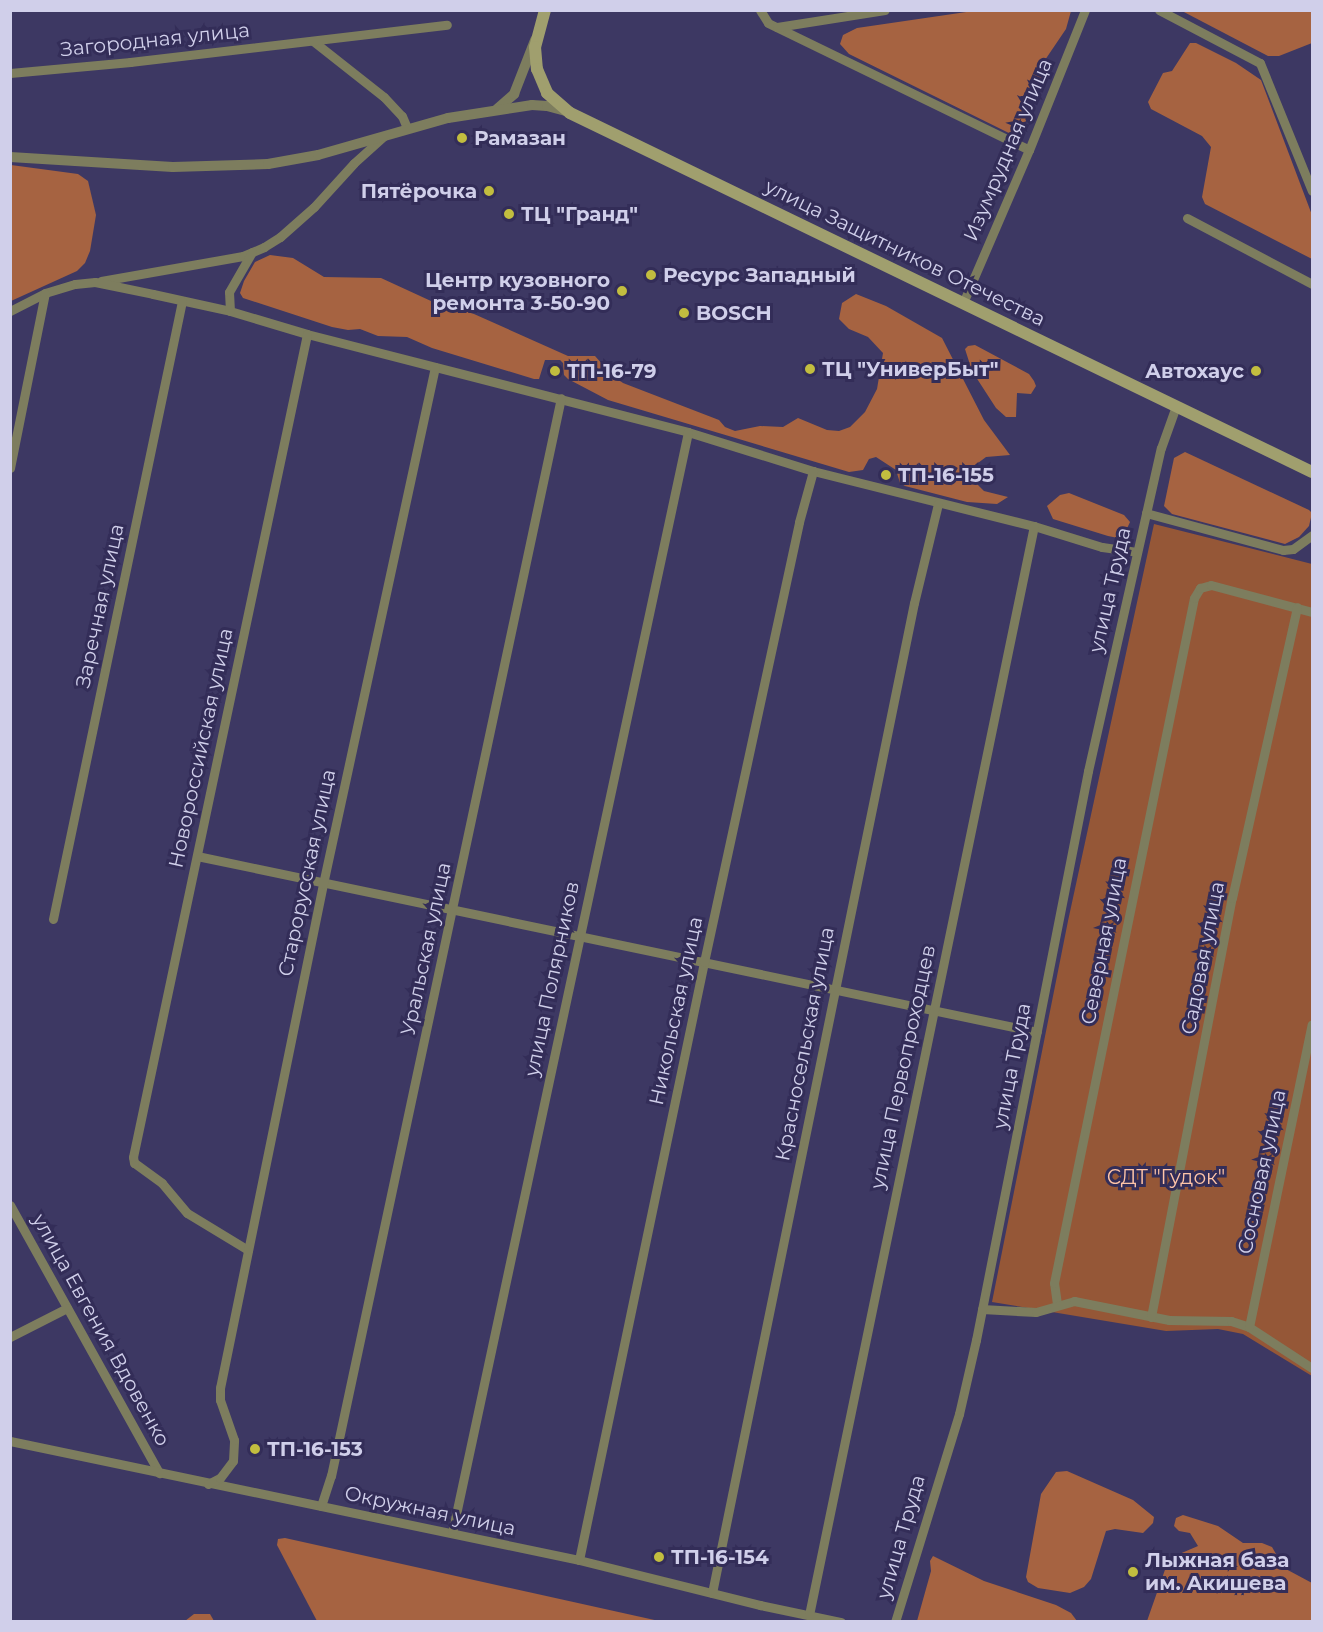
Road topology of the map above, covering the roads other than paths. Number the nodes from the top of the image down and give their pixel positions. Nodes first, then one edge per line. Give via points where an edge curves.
1 (545, 10) edge
2 (760, 10) edge
3 (885, 10) edge
4 (1085, 10) edge
5 (1159, 10) edge
6 (447, 25) dead end
7 (777, 27) junction
8 (538, 31) junction
9 (313, 41) junction
10 (10, 73) edge
11 (491, 111) junction
12 (570, 113) junction
13 (407, 128) junction
14 (384, 136) junction
15 (1029, 150) junction
16 (10, 157) edge
17 (1312, 191) edge
18 (1187, 218) dead end
19 (252, 252) junction
20 (95, 282) junction
21 (1312, 284) edge
22 (45, 293) junction
23 (182, 301) junction
24 (963, 303) junction
25 (10, 310) edge
26 (230, 311) junction
27 (307, 334) junction
28 (435, 367) junction
29 (561, 398) junction
30 (1176, 406) junction
31 (688, 432) junction
32 (10, 468) edge
33 (813, 471) junction
34 (1312, 472) edge
35 (938, 504) junction
36 (1146, 513) junction
37 (1034, 526) junction
38 (1312, 535) edge
39 (1137, 552) junction
40 (1297, 608) junction
41 (1312, 612) edge
42 (197, 856) junction
43 (323, 884) junction
44 (452, 910) junction
45 (53, 919) dead end
46 (580, 937) junction
47 (704, 962) junction
48 (834, 990) junction
49 (933, 1011) junction
50 (1312, 1024) edge
51 (1037, 1032) junction
52 (10, 1205) edge
53 (248, 1250) junction
54 (1057, 1305) junction
55 (67, 1308) junction
56 (982, 1309) junction
57 (1150, 1317) junction
58 (1249, 1327) junction
59 (10, 1337) edge
60 (1312, 1368) edge
61 (10, 1441) edge
62 (159, 1473) junction
63 (208, 1484) junction
64 (321, 1506) junction
65 (452, 1533) junction
66 (579, 1560) junction
67 (712, 1593) junction
68 (809, 1615) junction
69 (840, 1622) edge
70 (895, 1622) edge

1 - 8 main road, улица Защитников Отечества
2 - 7 street via 768,23
3 - 7 street
4 - 15 street, Изумрудная улица
5 - 17 street via 1260,63
6 - 9 street, Загородная улица
7 - 15 street
8 - 11 street via 514,94
8 - 12 main road, улица Защитников Отечества via 535,58 542,83
9 - 10 street, Загородная улица
9 - 13 street via 384,97 402,116
11 - 12 street via 532,105
11 - 13 street
12 - 24 main road, улица Защитников Отечества
13 - 14 street
14 - 16 street via 318,155 233,166 173,167
14 - 19 street via 280,237
15 - 24 street, Изумрудная улица
18 - 21 street
19 - 20 street
19 - 26 street via 229,292
20 - 22 street
20 - 23 street
22 - 25 street
22 - 32 street
23 - 26 street
23 - 45 street, Заречная улица
24 - 30 main road, улица Защитников Отечества
26 - 27 street
27 - 28 street
27 - 42 street, Новороссийская улица
28 - 29 street
28 - 43 street, Старорусская улица
29 - 31 street
29 - 44 street, Уральская улица
30 - 34 main road, улица Защитников Отечества
30 - 36 street, улица Труда via 1166,429
31 - 33 street
31 - 46 street, улица Полярников
33 - 35 street
33 - 47 street, Никольская улица
35 - 37 street
35 - 48 street, Красносельская улица
36 - 38 street via 1283,550 1293,549
36 - 39 street, улица Труда
37 - 39 street via 1102,547
37 - 49 street, улица Первопроходцев
39 - 51 street, улица Труда via 1088,771
40 - 41 street
40 - 54 street, Северная улица via 1211,585 1200,588 1194,598 1054,1283
40 - 57 street, Садовая улица via 1235,887
42 - 43 street
42 - 53 street, Новороссийская улица via 133,1157 187,1213
43 - 44 street
43 - 53 street, Старорусская улица
44 - 46 street
44 - 64 street, Уральская улица via 331,1476
46 - 47 street
46 - 65 street, улица Полярников
47 - 48 street
47 - 66 street, Никольская улица
48 - 49 street
48 - 67 street, Красносельская улица
49 - 51 street
49 - 68 street, улица Первопроходцев
50 - 58 street, Сосновая улица
51 - 56 street, улица Труда
52 - 55 street, улица Евгения Вдовенко
53 - 63 street, Старорусская улица via 220,1388 235,1451 228,1470
54 - 56 street via 1036,1312
54 - 57 street via 1081,1302
55 - 59 street
55 - 62 street, улица Евгения Вдовенко
56 - 70 street, улица Труда via 958,1414
57 - 58 street via 1183,1322 1231,1321
58 - 60 street
61 - 62 street, Окружная улица
62 - 63 street, Окружная улица
63 - 64 street, Окружная улица
64 - 65 street, Окружная улица
65 - 66 street, Окружная улица
66 - 67 street, Окружная улица
67 - 68 street, Окружная улица
68 - 69 street, Окружная улица

